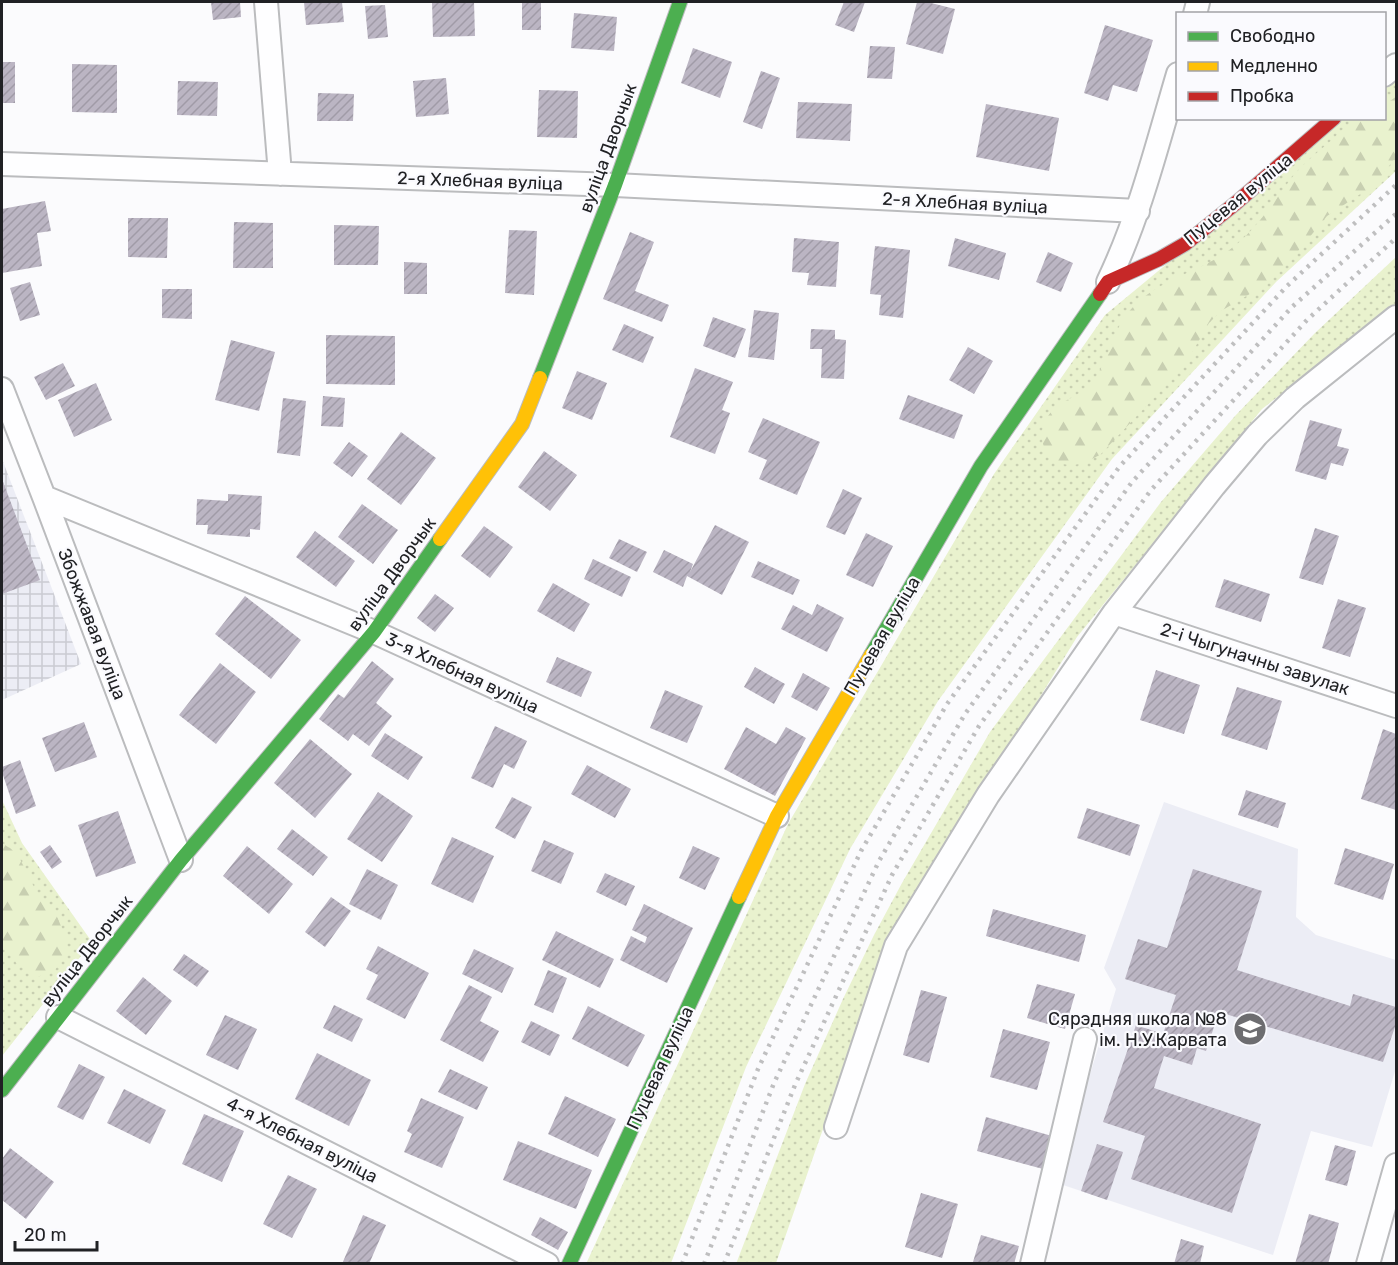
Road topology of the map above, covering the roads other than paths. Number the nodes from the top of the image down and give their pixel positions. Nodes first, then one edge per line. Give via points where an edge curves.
1 (266, 2) edge
2 (680, 2) edge
3 (1176, 81) edge
4 (1332, 120) edge
5 (2, 164) edge
6 (280, 174) junction
7 (615, 185) junction
8 (1138, 211) junction
9 (1108, 282) junction
10 (1396, 317) edge
11 (2, 389) edge
12 (44, 497) junction
13 (1114, 613) junction
14 (374, 632) junction
15 (1396, 706) edge
16 (777, 816) junction
17 (181, 860) junction
18 (58, 1017) junction
19 (1085, 1039) dead end
20 (2, 1090) edge
21 (836, 1126) dead end
22 (1396, 1165) edge
23 (547, 1263) edge
24 (569, 1263) edge
25 (1032, 1263) edge
26 (1368, 1263) edge

1 - 6 street
2 - 7 street, вуліца Дворчык
3 - 8 street
4 - 9 street, Пуцевая вуліца via 1185,244
5 - 6 street, 2-я Хлебная вуліца
6 - 7 street, 2-я Хлебная вуліца
7 - 8 street, 2-я Хлебная вуліца
7 - 14 street, вуліца Дворчык via 522,424
8 - 9 street
9 - 16 street, Пуцевая вуліца via 981,465
10 - 13 street via 1295,398 1257,435
11 - 12 street, Збожжавая вуліца
12 - 14 street, 3-я Хлебная вуліца
12 - 17 street, Збожжавая вуліца
13 - 15 street, 2-і Чыгуначны завулак
13 - 21 street via 988,795 896,946
14 - 16 street, 3-я Хлебная вуліца
14 - 17 street, вуліца Дворчык
16 - 24 street, Пуцевая вуліца
17 - 18 street, вуліца Дворчык
18 - 20 street, вуліца Дворчык
18 - 23 street, 4-я Хлебная вуліца
19 - 25 street
22 - 26 street

